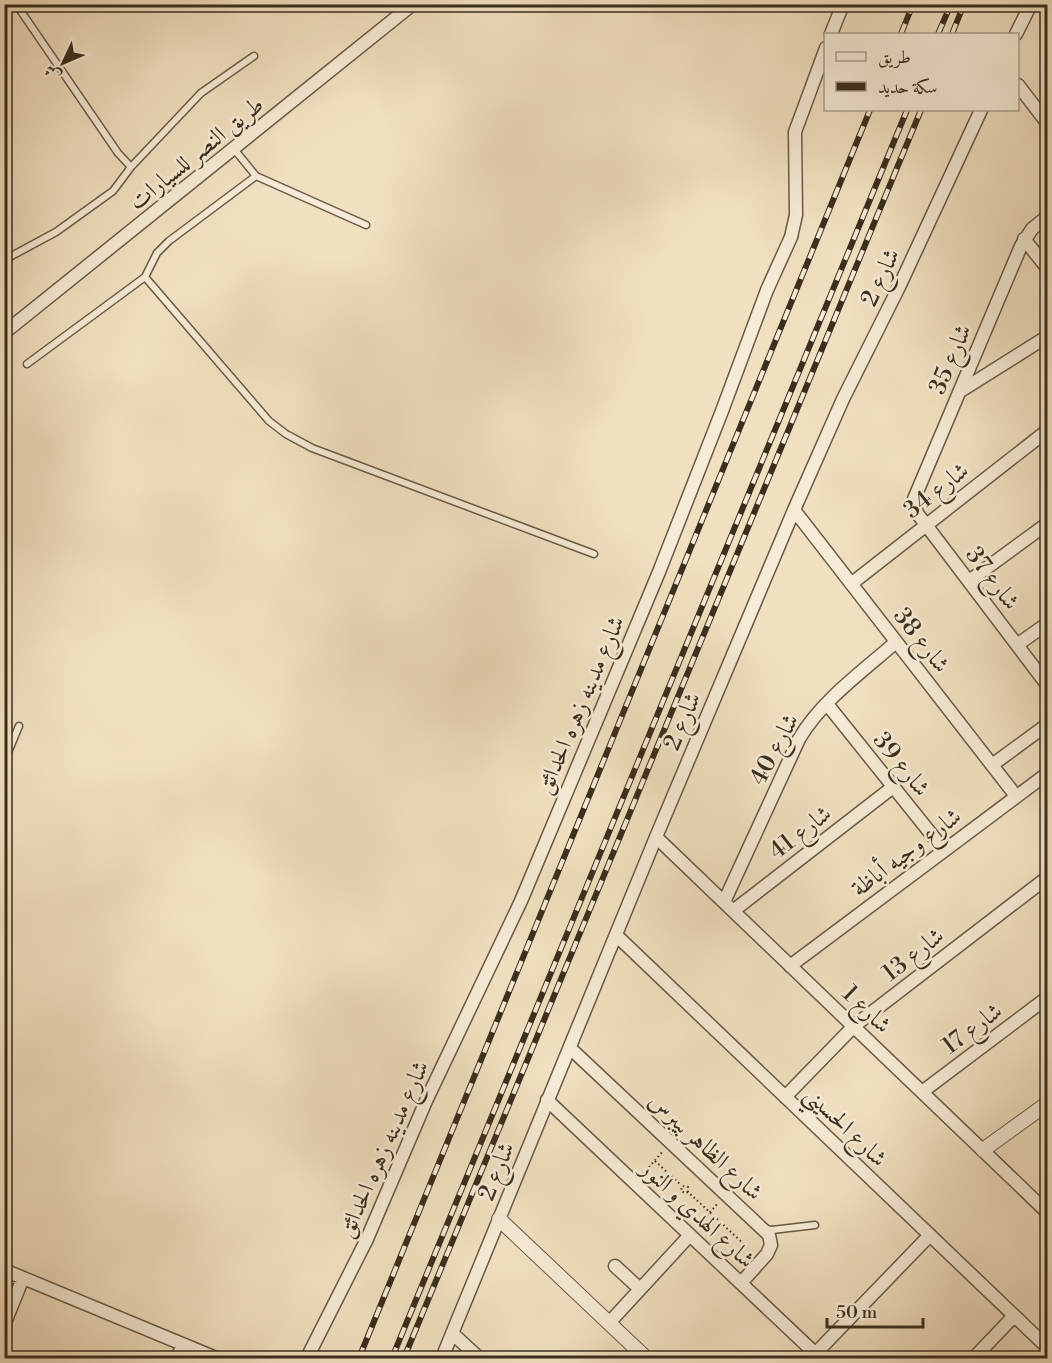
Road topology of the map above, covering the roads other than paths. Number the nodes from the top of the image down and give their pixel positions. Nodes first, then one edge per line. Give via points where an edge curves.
1 (16, 4) edge
2 (413, 4) edge
3 (843, 4) edge
4 (1032, 4) edge
5 (831, 33) edge
6 (1017, 33) edge
7 (824, 51) edge
8 (254, 56) dead end
9 (1019, 87) edge
10 (981, 111) edge
11 (1047, 122) edge
12 (234, 149) junction
13 (131, 167) junction
14 (256, 176) junction
15 (1047, 216) edge
16 (366, 225) dead end
17 (1024, 239) junction
18 (4, 260) edge
19 (1047, 269) edge
20 (145, 277) junction
21 (4, 333) edge
22 (1047, 336) edge
23 (27, 364) dead end
24 (959, 392) junction
25 (1047, 430) edge
26 (794, 510) junction
27 (1047, 523) edge
28 (927, 524) junction
29 (594, 554) dead end
30 (969, 581) junction
31 (851, 584) junction
32 (1047, 623) edge
33 (896, 642) junction
34 (1017, 645) junction
35 (1047, 686) edge
36 (827, 704) junction
37 (1047, 724) edge
38 (19, 726) dead end
39 (4, 762) edge
40 (992, 765) junction
41 (1047, 773) edge
42 (894, 787) junction
43 (1016, 796) junction
44 (656, 837) junction
45 (944, 850) junction
46 (1047, 877) edge
47 (728, 907) junction
48 (616, 936) junction
49 (790, 966) junction
50 (1047, 997) edge
51 (854, 1026) junction
52 (570, 1048) junction
53 (922, 1092) junction
54 (785, 1097) junction
55 (548, 1100) junction
56 (1047, 1103) edge
57 (983, 1150) junction
58 (1047, 1213) edge
59 (499, 1219) junction
60 (815, 1225) dead end
61 (763, 1228) junction
62 (690, 1235) junction
63 (930, 1235) junction
64 (615, 1266) dead end
65 (4, 1270) edge
66 (22, 1278) junction
67 (741, 1283) junction
68 (640, 1289) junction
69 (1014, 1316) junction
70 (609, 1323) junction
71 (4, 1325) edge
72 (452, 1333) junction
73 (183, 1345) junction
74 (1047, 1348) edge
75 (818, 1356) edge
76 (177, 1359) edge
77 (216, 1359) edge
78 (307, 1359) edge
79 (442, 1359) edge
80 (479, 1359) edge
81 (646, 1359) edge
82 (974, 1359) edge

1 - 13 lane
2 - 12 street, طريق النصر للسيارات
3 - 5 street
4 - 6 street
7 - 78 street, شارع مدينه زهره الحدائق via 795,132 796,215 790,237 659,572 521,901 426,1101 367,1239
8 - 13 lane via 201,93
9 - 11 street
10 - 26 street, شارع 2
12 - 14 lane
12 - 21 street, طريق النصر للسيارات
13 - 18 lane via 113,190 56,232
14 - 16 lane
14 - 20 lane via 169,241 157,253
15 - 17 street, شارع 35
17 - 19 street
17 - 24 street, شارع 35
20 - 23 lane
20 - 29 lane via 269,420 286,434 312,448
22 - 24 street
24 - 28 street, شارع 35 via 914,499 917,513
25 - 28 street, شارع 34
26 - 31 street, شارع 38
26 - 44 street, شارع 2
27 - 30 street
28 - 30 street, شارع 37
28 - 31 street, شارع 34
30 - 34 street, شارع 37
31 - 33 street, شارع 38
32 - 34 street
33 - 36 street, شارع 40
33 - 40 street, شارع 38
34 - 35 street, شارع 37
36 - 42 street, شارع 39
36 - 47 street, شارع 40 via 799,739
37 - 40 street
38 - 39 lane
40 - 43 street, شارع 38
41 - 43 street, شارع وجيه أباظة
42 - 45 street, شارع 39
42 - 47 street, شارع 41
43 - 45 street, شارع وجيه أباظة
44 - 47 street, شارع 1
44 - 48 street, شارع 2
45 - 49 street, شارع وجيه أباظة
46 - 51 street, شارع 13
47 - 49 street, شارع 1
48 - 52 street, شارع 2
48 - 54 street, شارع الحسيني
49 - 51 street, شارع 1
50 - 53 street, شارع 17
51 - 53 street, شارع 1
51 - 54 street, شارع 13
52 - 55 street, شارع 2
52 - 61 street, شارع الظاهر بيبرس
53 - 57 street, شارع 1
54 - 63 street, شارع الحسيني
55 - 59 street, شارع 2
55 - 62 street, شارع الهدي و النور
56 - 57 street
57 - 58 street, شارع 1
59 - 70 street
59 - 72 street, شارع 2
60 - 61 lane
61 - 67 street, شارع الظاهر بيبرس via 771,1245
62 - 67 street, شارع الهدي و النور
62 - 68 street
63 - 69 street, شارع الحسيني
63 - 75 street
64 - 68 street
65 - 66 street
66 - 71 street
66 - 73 street
67 - 75 street, شارع الهدي و النور
68 - 70 street
69 - 74 street, شارع الحسيني
69 - 82 street
70 - 81 street
72 - 79 street, شارع 2
72 - 80 street
73 - 76 street
73 - 77 street

